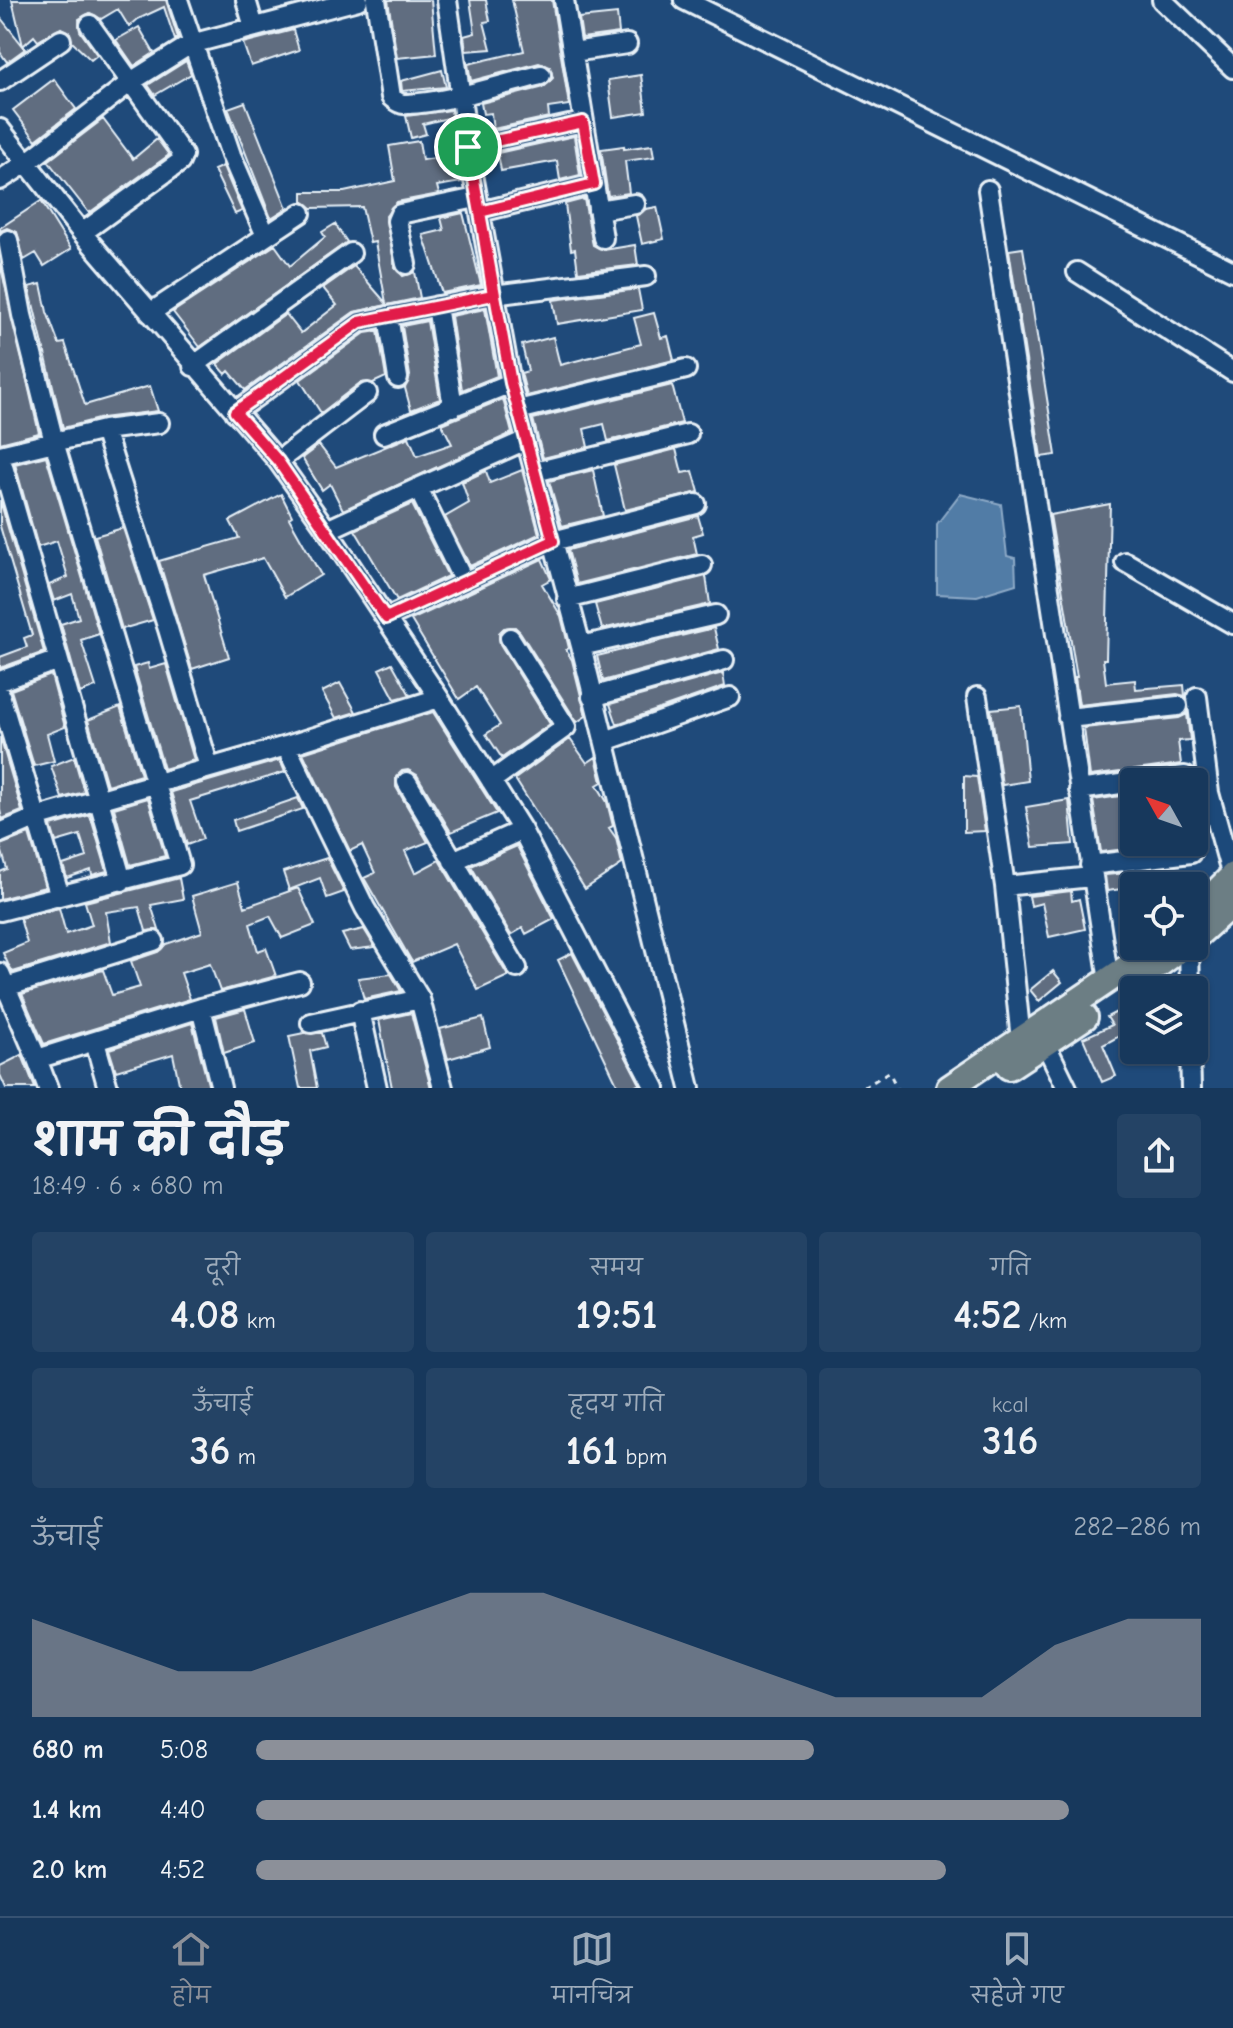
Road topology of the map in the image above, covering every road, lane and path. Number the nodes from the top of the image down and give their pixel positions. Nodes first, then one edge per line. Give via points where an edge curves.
1 (178, 0) edge
2 (246, 0) edge
3 (358, 0) edge
4 (376, 0) edge
5 (447, 0) edge
6 (564, 0) edge
7 (684, 0) edge
8 (1162, 0) edge
9 (302, 7) edge
10 (90, 25) dead end
11 (254, 27) junction
12 (61, 40) dead end
13 (191, 44) junction
14 (627, 44) dead end
15 (573, 52) junction
16 (1233, 68) edge
17 (541, 75) dead end
18 (0, 81) edge
19 (132, 81) junction
20 (459, 95) junction
21 (583, 122) junction
22 (0, 129) edge
23 (468, 147) junction
24 (25, 164) junction
25 (0, 180) edge
26 (594, 184) junction
27 (988, 190) dead end
28 (635, 204) dead end
29 (478, 205) junction
30 (598, 210) junction
31 (301, 213) dead end
32 (82, 233) junction
33 (266, 236) junction
34 (603, 238) dead end
35 (8, 240) dead end
36 (351, 253) dead end
37 (406, 264) dead end
38 (1233, 271) edge
39 (1077, 272) dead end
40 (646, 276) dead end
41 (493, 295) junction
42 (437, 306) junction
43 (150, 313) junction
44 (388, 316) junction
45 (193, 366) junction
46 (686, 369) dead end
47 (1233, 372) edge
48 (398, 378) dead end
49 (511, 383) junction
50 (367, 393) dead end
51 (453, 407) junction
52 (518, 410) junction
53 (235, 412) junction
54 (159, 423) dead end
55 (104, 430) junction
56 (384, 434) dead end
57 (688, 434) dead end
58 (526, 440) junction
59 (54, 442) junction
60 (0, 456) edge
61 (278, 461) junction
62 (535, 472) junction
63 (418, 488) junction
64 (696, 504) dead end
65 (327, 530) junction
66 (553, 541) junction
67 (1125, 562) dead end
68 (702, 565) dead end
69 (464, 582) junction
70 (567, 599) junction
71 (716, 615) dead end
72 (386, 618) junction
73 (1233, 624) edge
74 (510, 638) dead end
75 (581, 646) junction
76 (58, 660) junction
77 (724, 660) dead end
78 (0, 681) edge
79 (0, 695) edge
80 (592, 697) junction
81 (730, 697) dead end
82 (977, 697) dead end
83 (1197, 697) dead end
84 (439, 698) junction
85 (1178, 706) dead end
86 (1068, 718) junction
87 (605, 741) junction
88 (286, 746) junction
89 (209, 767) junction
90 (491, 781) junction
91 (407, 782) dead end
92 (153, 784) junction
93 (1120, 784) edge
94 (1079, 790) junction
95 (98, 799) junction
96 (35, 818) junction
97 (522, 830) junction
98 (0, 833) edge
99 (1174, 856) edge
100 (453, 861) junction
101 (1091, 871) junction
102 (1232, 876) edge
103 (122, 881) junction
104 (1005, 886) junction
105 (59, 893) junction
106 (1208, 900) edge
107 (1233, 903) edge
108 (0, 911) edge
109 (1208, 925) edge
110 (154, 941) dead end
111 (1139, 960) edge
112 (1167, 960) edge
113 (517, 968) dead end
114 (3, 980) edge
115 (1109, 981) junction
116 (300, 982) dead end
117 (420, 999) junction
118 (201, 1008) junction
119 (360, 1011) junction
120 (311, 1023) dead end
121 (1021, 1040) junction
122 (95, 1042) junction
123 (1046, 1045) junction
124 (37, 1059) junction
125 (1190, 1064) edge
126 (48, 1088) edge
127 (108, 1088) edge
128 (221, 1088) edge
129 (377, 1088) edge
130 (443, 1088) edge
131 (655, 1088) edge
132 (690, 1088) edge
133 (863, 1088) edge
134 (897, 1088) edge
135 (949, 1088) edge
136 (976, 1088) edge
137 (1067, 1088) edge
138 (1191, 1088) edge

1 - 13 street
2 - 11 street
3 - 9 street
4 - 20 street via 391,97 407,104
5 - 20 street
6 - 15 street
7 - 38 street
8 - 16 street
9 - 11 street
10 - 19 street
11 - 13 street
12 - 18 street
13 - 19 street
13 - 33 street
14 - 15 street
15 - 21 street
17 - 20 street
19 - 24 street
19 - 32 street via 183,155
20 - 23 street
21 - 23 street
21 - 26 street
22 - 24 street
23 - 29 street
24 - 25 street
24 - 32 street
26 - 29 street
26 - 30 street
27 - 86 street
28 - 30 street
29 - 37 street via 400,214
29 - 41 street
30 - 34 street
31 - 33 street
32 - 43 street
33 - 43 street
35 - 59 street
36 - 45 street
39 - 47 street
40 - 41 street
41 - 42 street
41 - 49 street
42 - 44 street
42 - 51 street
43 - 45 street
44 - 48 street
44 - 53 street via 352,326
45 - 53 street
46 - 52 street
49 - 51 street
49 - 52 street
50 - 61 street
51 - 56 street
52 - 58 street
53 - 61 street
54 - 55 street
55 - 59 street
55 - 89 street
57 - 62 street
58 - 62 street
58 - 63 street
59 - 60 street
59 - 92 street
60 - 76 street
61 - 65 street
62 - 66 street
63 - 65 street
63 - 69 street
64 - 66 street
65 - 72 street
66 - 69 street
66 - 70 street
67 - 73 street
68 - 70 street
69 - 72 street
70 - 75 street
71 - 75 street
72 - 84 street
74 - 90 street via 566,727
75 - 80 street
76 - 78 street
76 - 95 street
77 - 80 street
79 - 96 street
80 - 87 street
81 - 87 street
82 - 104 street
83 - 102 street via 1209,793
84 - 88 street
84 - 90 street
85 - 86 street
86 - 94 street
87 - 132 street
88 - 89 street
88 - 117 street via 365,908
89 - 92 street
90 - 97 street
91 - 100 street
92 - 95 street
92 - 103 street via 180,865
93 - 94 street
94 - 101 street
95 - 96 street
95 - 103 street
96 - 98 street
96 - 105 street
97 - 100 street
97 - 131 street
99 - 101 street
100 - 113 street
101 - 104 street
101 - 115 street
102 - 106 main road
103 - 105 street
104 - 121 street
105 - 108 street
107 - 109 main road
110 - 114 street
111 - 115 main road
112 - 123 main road
114 - 124 street
115 - 121 main road
116 - 118 street
117 - 119 street
117 - 130 street
118 - 122 street
118 - 128 street
119 - 120 street
119 - 129 street
121 - 135 main road
122 - 124 street
122 - 127 street
123 - 136 main road
123 - 137 street
124 - 126 street
125 - 138 street
133 - 134 path via 889,1072

